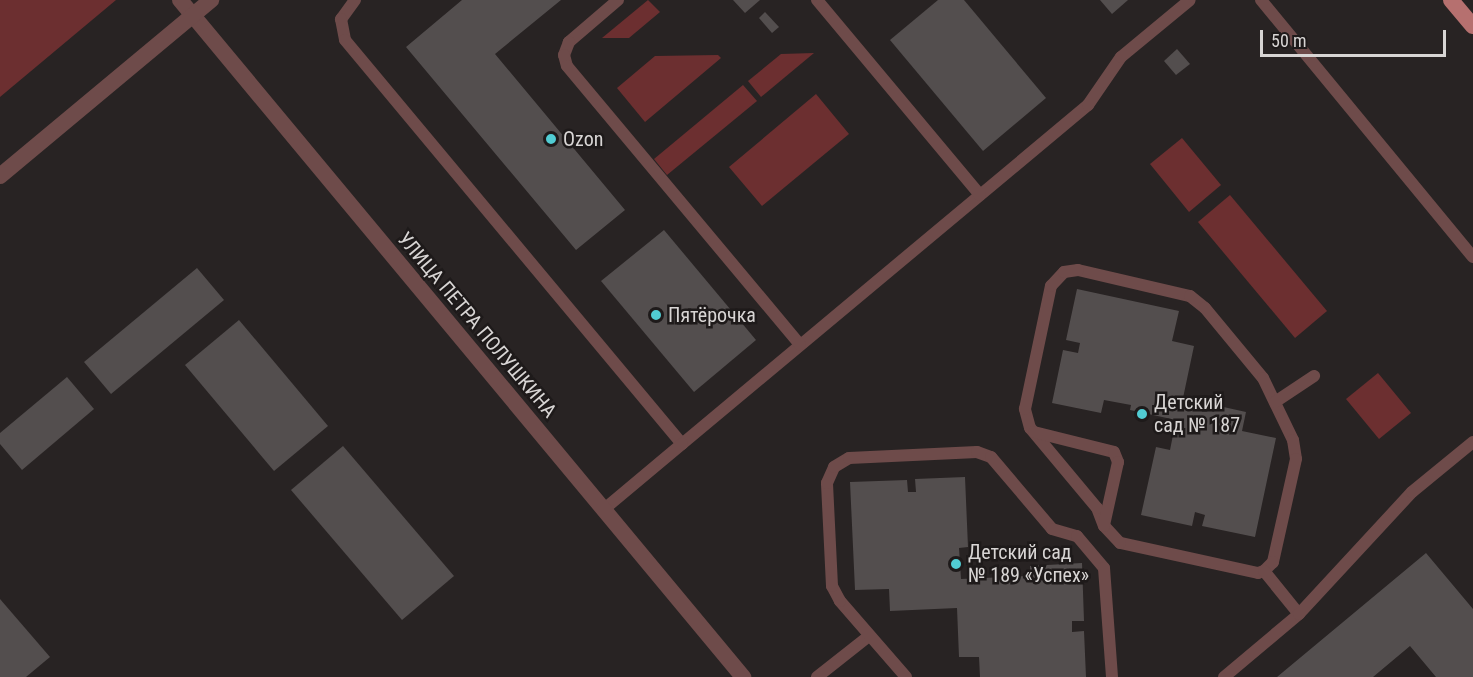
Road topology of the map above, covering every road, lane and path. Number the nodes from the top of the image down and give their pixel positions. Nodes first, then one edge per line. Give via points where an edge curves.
1 (180, 0) edge
2 (211, 0) edge
3 (355, 0) edge
4 (618, 0) edge
5 (817, 0) edge
6 (1190, 0) edge
7 (1261, 0) edge
8 (1451, 0) edge
9 (193, 15) junction
10 (1473, 26) edge
11 (0, 176) edge
12 (980, 195) junction
13 (1473, 257) edge
14 (800, 345) junction
15 (1314, 376) dead end
16 (1275, 402) junction
17 (1034, 432) junction
18 (1473, 442) edge
19 (682, 444) junction
20 (603, 510) junction
21 (1104, 526) junction
22 (1264, 572) junction
23 (1299, 614) junction
24 (869, 636) junction
25 (743, 677) edge
26 (816, 677) edge
27 (906, 677) edge
28 (1112, 677) edge
29 (1224, 677) edge

1 - 9 street, УЛИЦА ПЕТРА ПОЛУШКИНА
2 - 9 street
3 - 19 lane via 341,19 345,40
4 - 14 lane via 569,42 565,50 567,66
5 - 12 lane
6 - 12 lane via 1121,57 1088,105
7 - 13 lane
8 - 10 main road
9 - 11 street
9 - 20 street, УЛИЦА ПЕТРА ПОЛУШКИНА
12 - 14 lane
14 - 19 lane
15 - 16 lane
16 - 17 lane via 1257,369 1196,299 1184,293 1071,270 1058,276 1051,286 1025,409 1026,422
16 - 22 lane via 1293,440 1296,459 1273,562
17 - 21 lane via 1097,508
17 - 21 lane via 1114,452 1118,462
18 - 23 lane via 1412,492
19 - 20 lane
20 - 25 street, УЛИЦА ПЕТРА ПОЛУШКИНА
21 - 22 lane via 1124,544
22 - 23 lane
23 - 29 lane
24 - 26 lane
24 - 27 lane
24 - 28 lane via 832,586 827,483 831,472 849,458 982,453 991,457 1052,529 1077,536 1104,568

